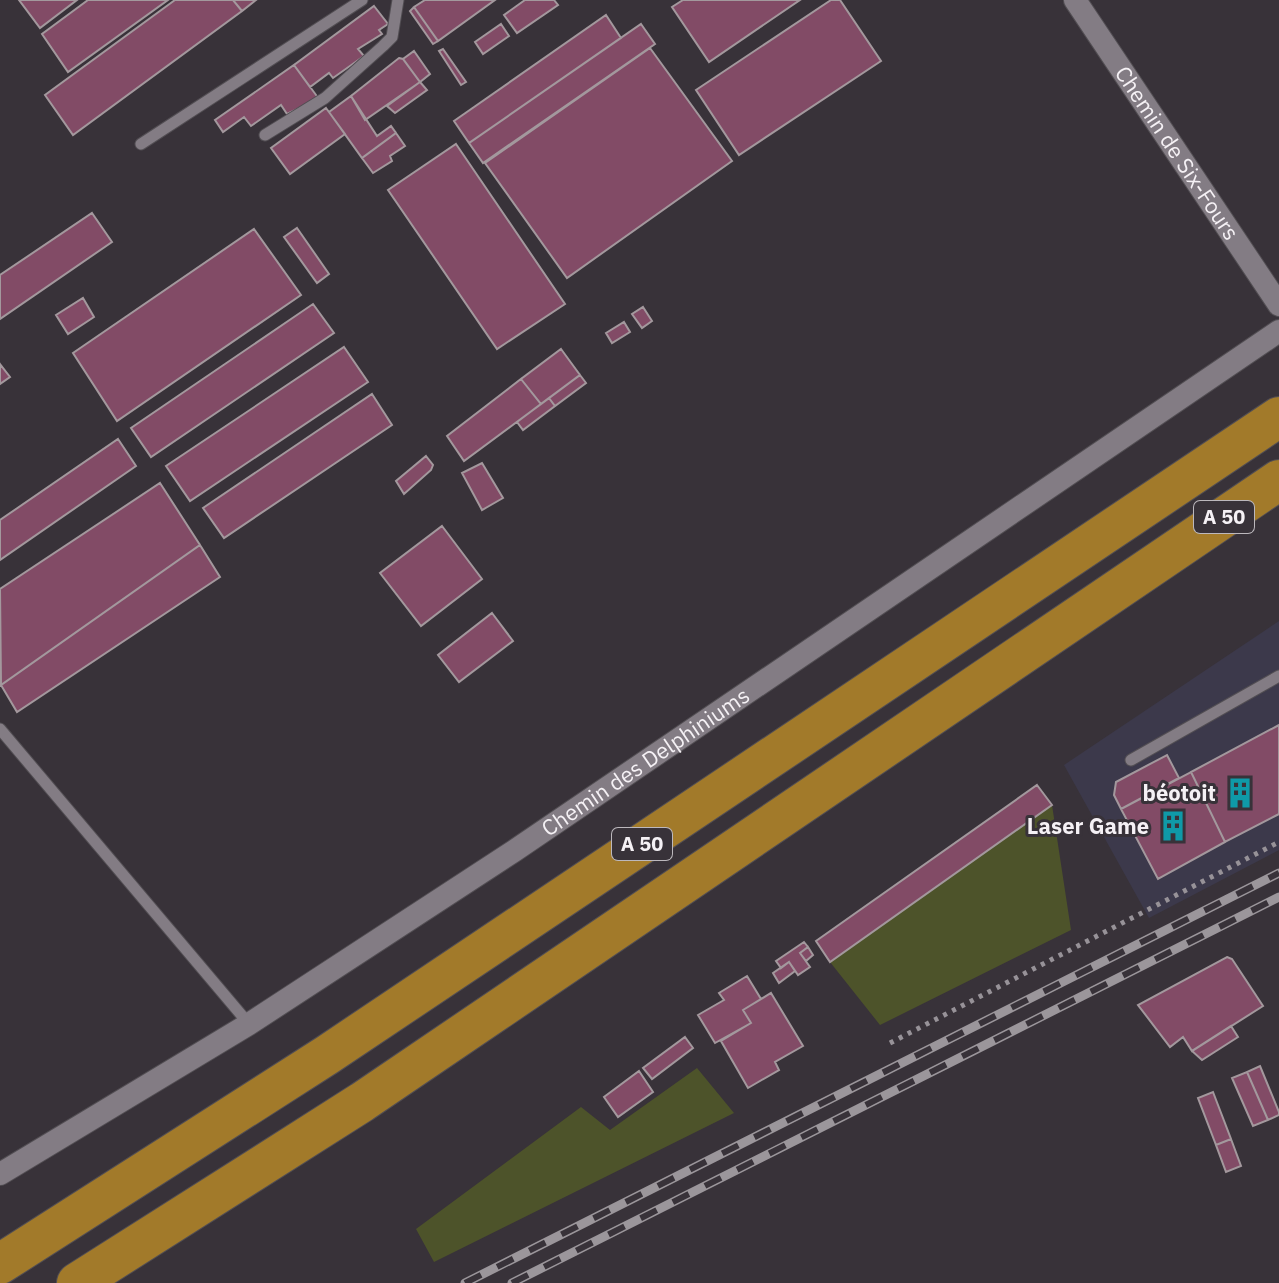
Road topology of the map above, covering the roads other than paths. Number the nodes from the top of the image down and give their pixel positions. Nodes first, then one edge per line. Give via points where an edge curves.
1 (362, 0) edge
2 (398, 0) edge
3 (1075, 0) edge
4 (265, 135) dead end
5 (141, 144) dead end
6 (1279, 305) edge
7 (1279, 331) edge
8 (1279, 417) edge
9 (1279, 480) edge
10 (1279, 676) edge
11 (0, 729) edge
12 (1131, 760) dead end
13 (249, 1024) junction
14 (0, 1174) edge
15 (0, 1264) edge
16 (77, 1283) edge

1 - 5 lane
2 - 4 lane via 392,37 325,98
3 - 6 street, Chemin de Six-Fours
7 - 13 street, Chemin des Delphiniums via 552,825
8 - 15 highway, A 50 via 327,1055
9 - 16 highway, A 50 via 362,1102
10 - 12 lane
11 - 13 lane
13 - 14 street, Chemin des Delphiniums

